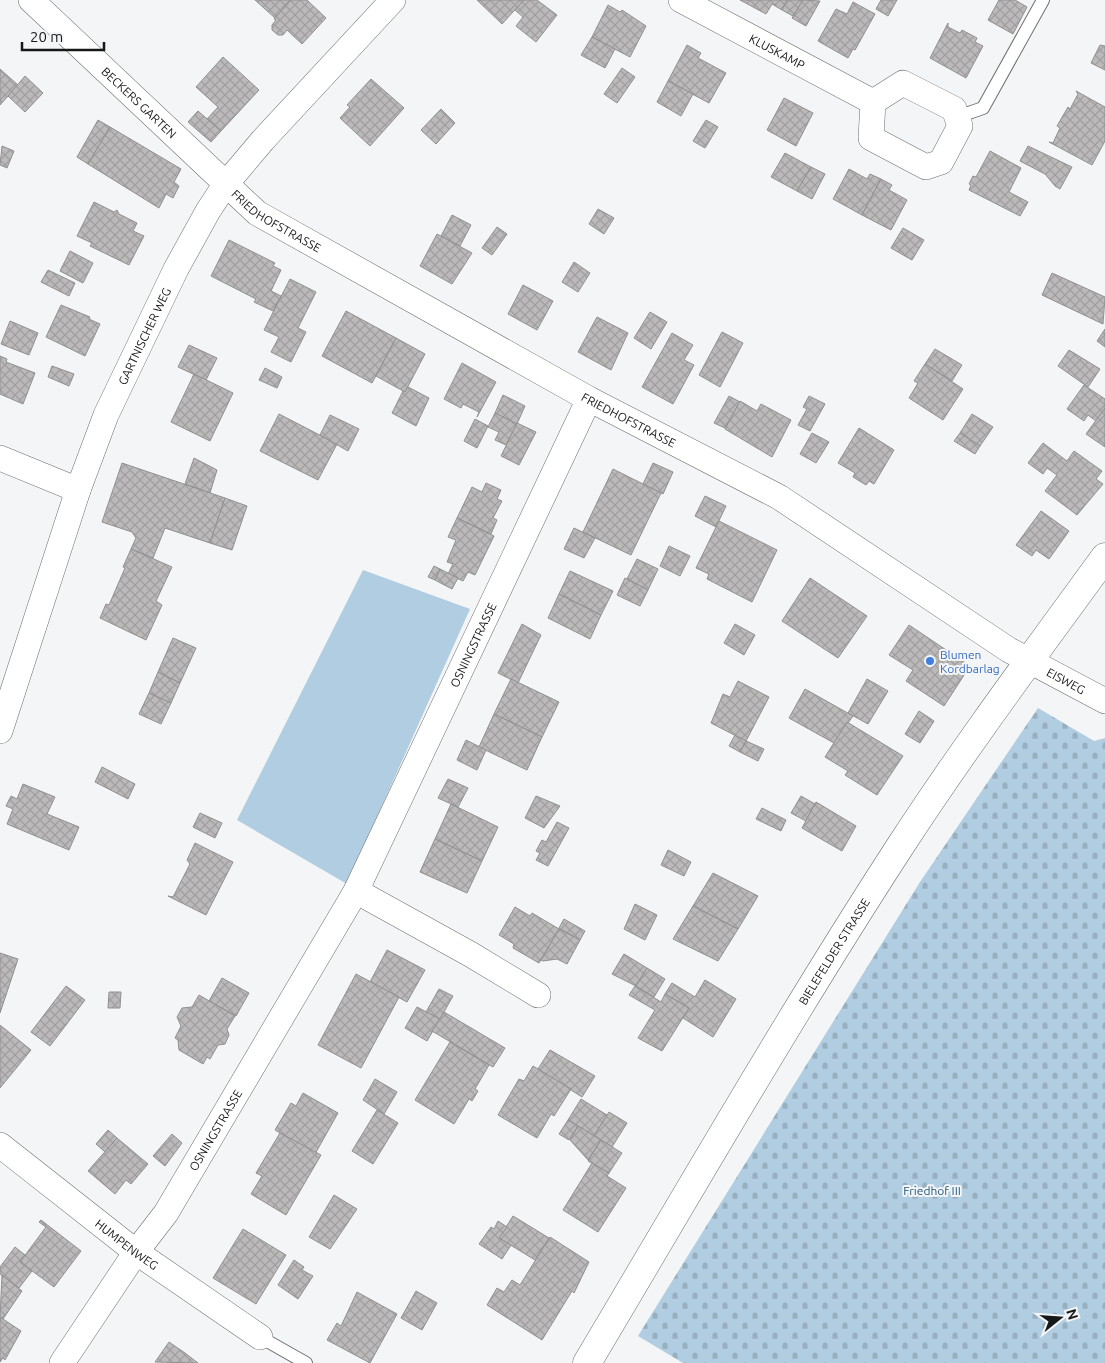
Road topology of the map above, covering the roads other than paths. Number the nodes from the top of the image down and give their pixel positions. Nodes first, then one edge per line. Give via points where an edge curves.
1 (31, 0) edge
2 (393, 0) edge
3 (681, 0) edge
4 (1043, 0) edge
5 (873, 102) junction
6 (957, 118) junction
7 (225, 184) junction
8 (589, 399) junction
9 (0, 458) edge
10 (78, 490) junction
11 (1105, 557) edge
12 (1029, 661) junction
13 (1105, 701) edge
14 (0, 731) edge
15 (356, 891) junction
16 (538, 996) dead end
17 (0, 1144) edge
18 (136, 1252) junction
19 (260, 1337) joint
20 (62, 1363) edge
21 (306, 1363) edge
22 (588, 1363) edge

1 - 7 street, BECKERS GARTEN
2 - 7 street, GARTNISCHER WEG
3 - 5 street, KLUSKAMP
4 - 6 lane via 983,108
5 - 6 street via 903,83 954,109
5 - 6 street via 871,138 926,167 941,162 960,126
7 - 8 street, FRIEDHOFSTRASSE via 257,213
7 - 10 street, GARTNISCHER WEG via 176,269 106,415
8 - 12 street, FRIEDHOFSTRASSE via 779,497
8 - 15 street, OSNINGSTRASSE
9 - 10 street
10 - 14 street, GARTNISCHER WEG
11 - 12 street, BIELEFELDER STRASSE
12 - 13 street, EISWEG
12 - 22 street, BIELEFELDER STRASSE via 900,848 741,1103
15 - 16 street
15 - 18 street, OSNINGSTRASSE via 166,1213
17 - 18 street, HUMPENWEG
18 - 19 street, HUMPENWEG
18 - 20 street, OSNINGSTRASSE
19 - 21 lane

